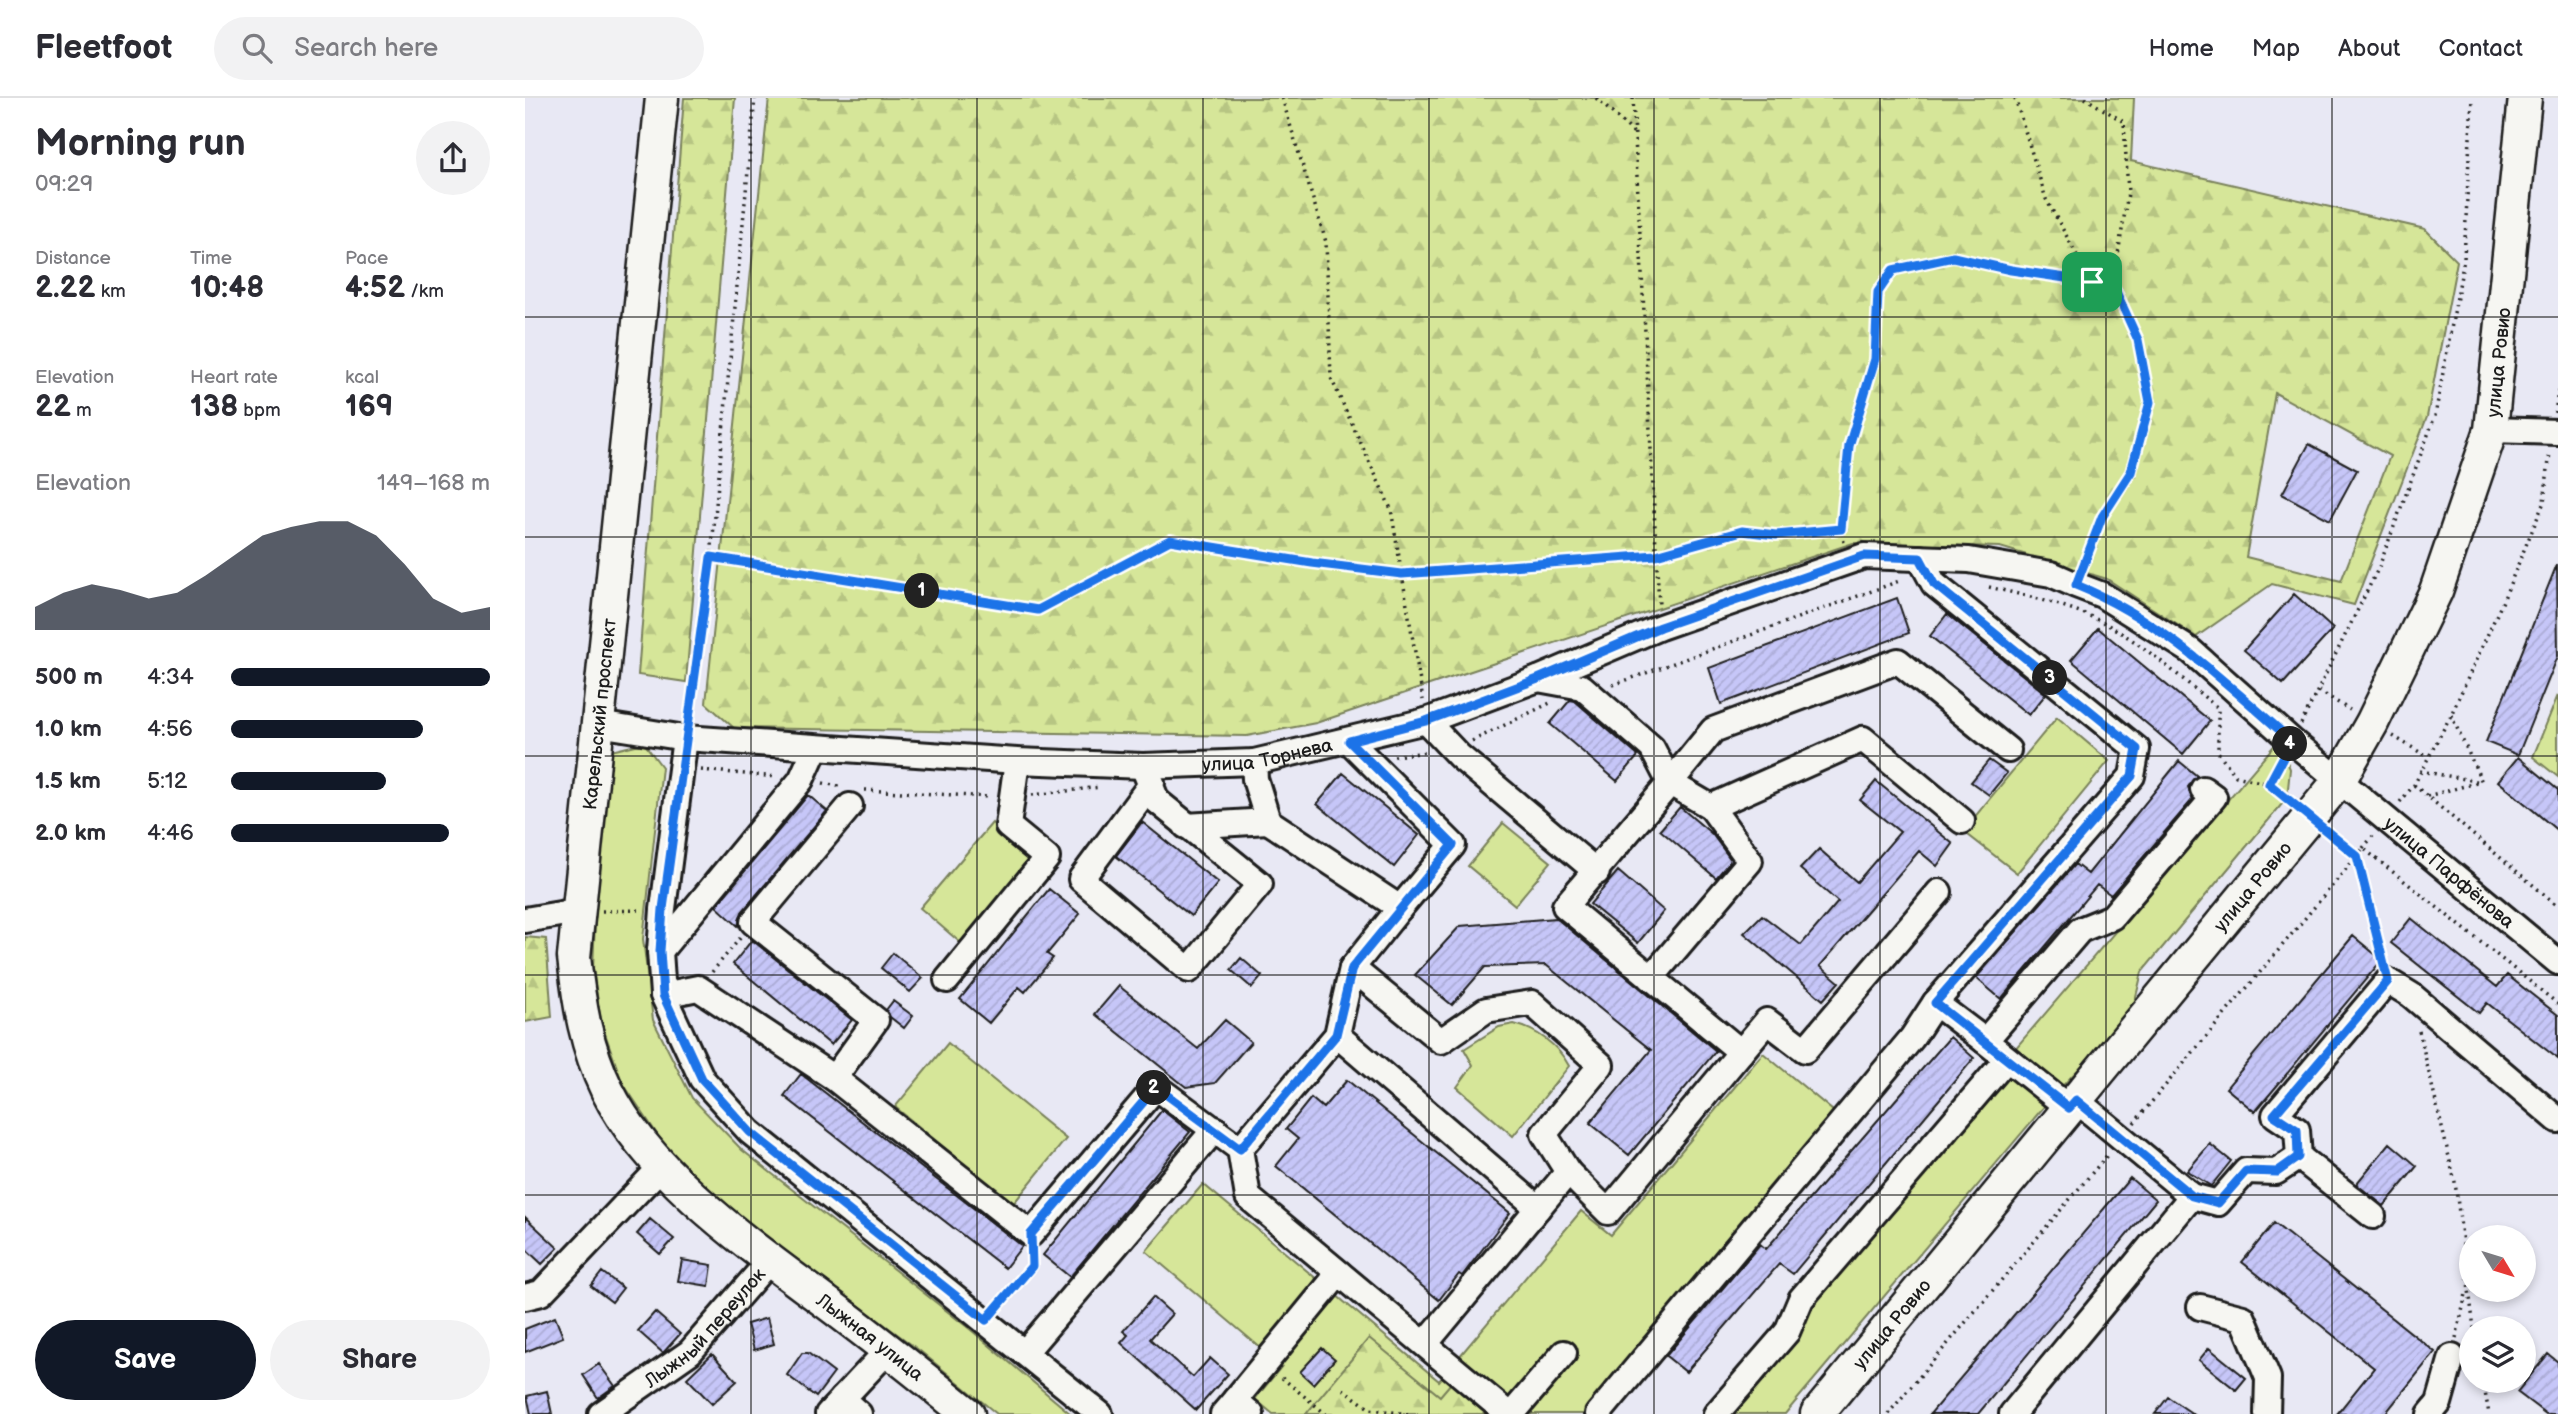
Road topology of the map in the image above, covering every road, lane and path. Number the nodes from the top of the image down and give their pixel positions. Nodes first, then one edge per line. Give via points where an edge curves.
1 (662, 98) edge
2 (755, 98) edge
3 (1282, 98) edge
4 (1597, 98) edge
5 (1633, 98) edge
6 (2015, 98) edge
7 (2085, 98) edge
8 (2472, 98) edge
9 (2525, 98) edge
10 (1634, 133) junction
11 (2092, 282) junction
12 (2113, 285) junction
13 (2558, 391) edge
14 (2491, 429) junction
15 (2555, 432) edge
16 (1841, 529) junction
17 (1656, 555) junction
18 (711, 557) junction
19 (1920, 558) junction
20 (1849, 561) junction
21 (1402, 574) junction
22 (2076, 585) junction
23 (1660, 627) junction
24 (1538, 679) junction
25 (2451, 715) junction
26 (1426, 721) junction
27 (598, 724) junction
28 (685, 738) junction
29 (1349, 741) junction
30 (2292, 741) junction
31 (815, 748) junction
32 (2008, 750) dead end
33 (1017, 761) junction
34 (1254, 762) junction
35 (2420, 771) junction
36 (1147, 775) junction
37 (2236, 776) dead end
38 (2339, 781) junction
39 (2482, 782) junction
40 (1670, 783) junction
41 (2269, 784) junction
42 (2203, 789) dead end
43 (2427, 796) junction
44 (850, 806) dead end
45 (1711, 807) junction
46 (2309, 817) junction
47 (1268, 821) junction
48 (1962, 821) dead end
49 (1186, 826) junction
50 (2357, 856) junction
51 (1597, 872) junction
52 (1939, 892) dead end
53 (2558, 906) edge
54 (1400, 908) junction
55 (663, 909) junction
56 (578, 911) junction
57 (525, 920) edge
58 (753, 922) junction
59 (660, 951) junction
60 (2558, 962) edge
61 (1352, 968) junction
62 (1651, 978) junction
63 (947, 980) dead end
64 (2388, 981) junction
65 (698, 988) junction
66 (663, 995) junction
67 (2411, 995) junction
68 (1935, 1003) junction
69 (2558, 1004) edge
70 (1336, 1035) junction
71 (1985, 1041) junction
72 (1741, 1052) junction
73 (2007, 1059) junction
74 (834, 1078) junction
75 (2073, 1104) junction
76 (2558, 1120) edge
77 (1215, 1129) junction
78 (1240, 1149) junction
79 (2298, 1157) junction
80 (662, 1166) junction
81 (1568, 1172) junction
82 (2192, 1196) junction
83 (1538, 1208) junction
84 (2372, 1216) dead end
85 (2460, 1225) edge
86 (1031, 1234) junction
87 (770, 1260) junction
88 (1339, 1273) junction
89 (525, 1297) edge
90 (2464, 1302) edge
91 (2200, 1307) dead end
92 (986, 1320) junction
93 (1426, 1344) junction
94 (889, 1349) junction
95 (1026, 1351) junction
96 (1564, 1353) dead end
97 (2452, 1357) joint
98 (1265, 1363) junction
99 (1343, 1389) dead end
100 (2485, 1393) edge
101 (843, 1409) edge
102 (1236, 1409) edge
103 (601, 1414) edge
104 (968, 1414) edge
105 (1100, 1414) edge
106 (1326, 1414) edge
107 (1408, 1414) edge
108 (1510, 1414) edge
109 (1598, 1414) edge
110 (1716, 1414) edge
111 (1817, 1414) edge
112 (2012, 1414) edge
113 (2267, 1414) edge
114 (2430, 1414) edge
115 (2489, 1414) edge

1 - 27 main road, Карельский проспект
2 - 18 path
3 - 21 path via 1326,242 1331,378 1391,509
4 - 10 path
5 - 10 path
6 - 11 path via 2046,199
7 - 12 path via 2124,122 2128,193
8 - 30 path via 2464,258 2435,416 2379,567
9 - 14 main road, улица Ровио
10 - 17 path
11 - 12 path
11 - 16 path via 1953,257 1893,270 1878,292 1875,359 1849,446
12 - 22 path via 2138,340 2150,402 2131,472 2102,517
13 - 15 path
14 - 15 street
14 - 38 main road, улица Ровио via 2436,591
15 - 25 path via 2544,502
16 - 17 path via 1776,535 1742,531
16 - 20 path
17 - 21 path
17 - 23 path
18 - 21 path via 1038,610 1170,540
18 - 28 path
19 - 20 street, улица Торнева via 1864,556
19 - 22 street, улица Торнева via 1969,560 2051,575
19 - 68 street via 1934,584 2137,749 2132,776
20 - 23 street, улица Торнева
21 - 26 path
22 - 30 street, улица Торнева via 2191,651
23 - 24 street, улица Торнева
24 - 26 street, улица Торнева
24 - 40 street via 1582,687 1652,748
25 - 35 path
25 - 39 path
26 - 29 street, улица Торнева
26 - 51 street via 1459,756
27 - 28 street, улица Торнева
27 - 56 main road, Карельский проспект
28 - 31 street, улица Торнева
28 - 55 street
29 - 34 street, улица Торнева
29 - 54 street via 1453,845
30 - 38 street, улица Торнева
30 - 41 path
31 - 33 street, улица Торнева
31 - 59 street via 801,780
32 - 40 street via 1898,661 1713,730
33 - 36 street, улица Торнева
33 - 63 street via 1008,826 1047,858
34 - 36 street, улица Торнева
34 - 47 street
35 - 39 path
35 - 43 path via 2414,785
36 - 49 street via 1157,801
36 - 49 street via 1081,879 1189,970 1260,884
37 - 41 path
38 - 46 main road, улица Ровио
38 - 60 street, улица Парфёнова
39 - 43 path
40 - 45 street
40 - 51 street
41 - 46 path
42 - 71 street via 2214,797 2112,917 2080,930
43 - 53 path
44 - 58 street
45 - 48 street via 1863,739
45 - 62 street via 1750,861
46 - 50 path
46 - 75 main road, улица Ровио
47 - 49 street
47 - 54 street
50 - 64 path
50 - 69 path via 2363,848
51 - 62 street via 1565,906
52 - 72 street via 1805,1050 1767,1021
54 - 61 street
55 - 56 path
55 - 59 street
56 - 57 street
56 - 80 main road, Карельский проспект via 574,957 589,1047 608,1092
58 - 65 path
58 - 74 street via 876,1020
59 - 66 street
61 - 70 street
61 - 81 street via 1441,1041 1486,1010 1532,1003 1601,1065 1544,1134
62 - 72 street
64 - 67 street
64 - 79 street via 2274,1115 2297,1130
65 - 66 street
65 - 74 street
66 - 92 street via 702,1079 750,1132
67 - 76 street
67 - 85 path via 2455,1182
68 - 71 street
68 - 109 street via 1912,1038
70 - 78 street
70 - 83 street
71 - 73 street
72 - 81 street via 1608,1212
73 - 75 street
73 - 110 street via 1801,1299 1787,1332
74 - 86 street
75 - 82 street
75 - 111 main road, улица Ровио
77 - 78 street
77 - 86 street via 1156,1087
77 - 95 street
78 - 88 street via 1248,1196
79 - 82 street via 2277,1172 2246,1171 2218,1203
79 - 84 street
80 - 87 main road, Карельский проспект
80 - 89 street via 541,1293
81 - 83 street
82 - 112 street
83 - 93 street
86 - 92 path via 1032,1266
87 - 94 main road, Лыжная улица
87 - 103 street, Лыжный переулок via 690,1352
88 - 93 street
88 - 98 street
90 - 97 path
91 - 113 street via 2243,1318 2268,1378
92 - 95 street
93 - 108 street
94 - 101 street
94 - 104 main road, Лыжная улица
95 - 105 street
96 - 108 street
97 - 114 street via 2439,1403
98 - 102 street
98 - 106 path
99 - 107 path via 1370,1409
100 - 115 path

